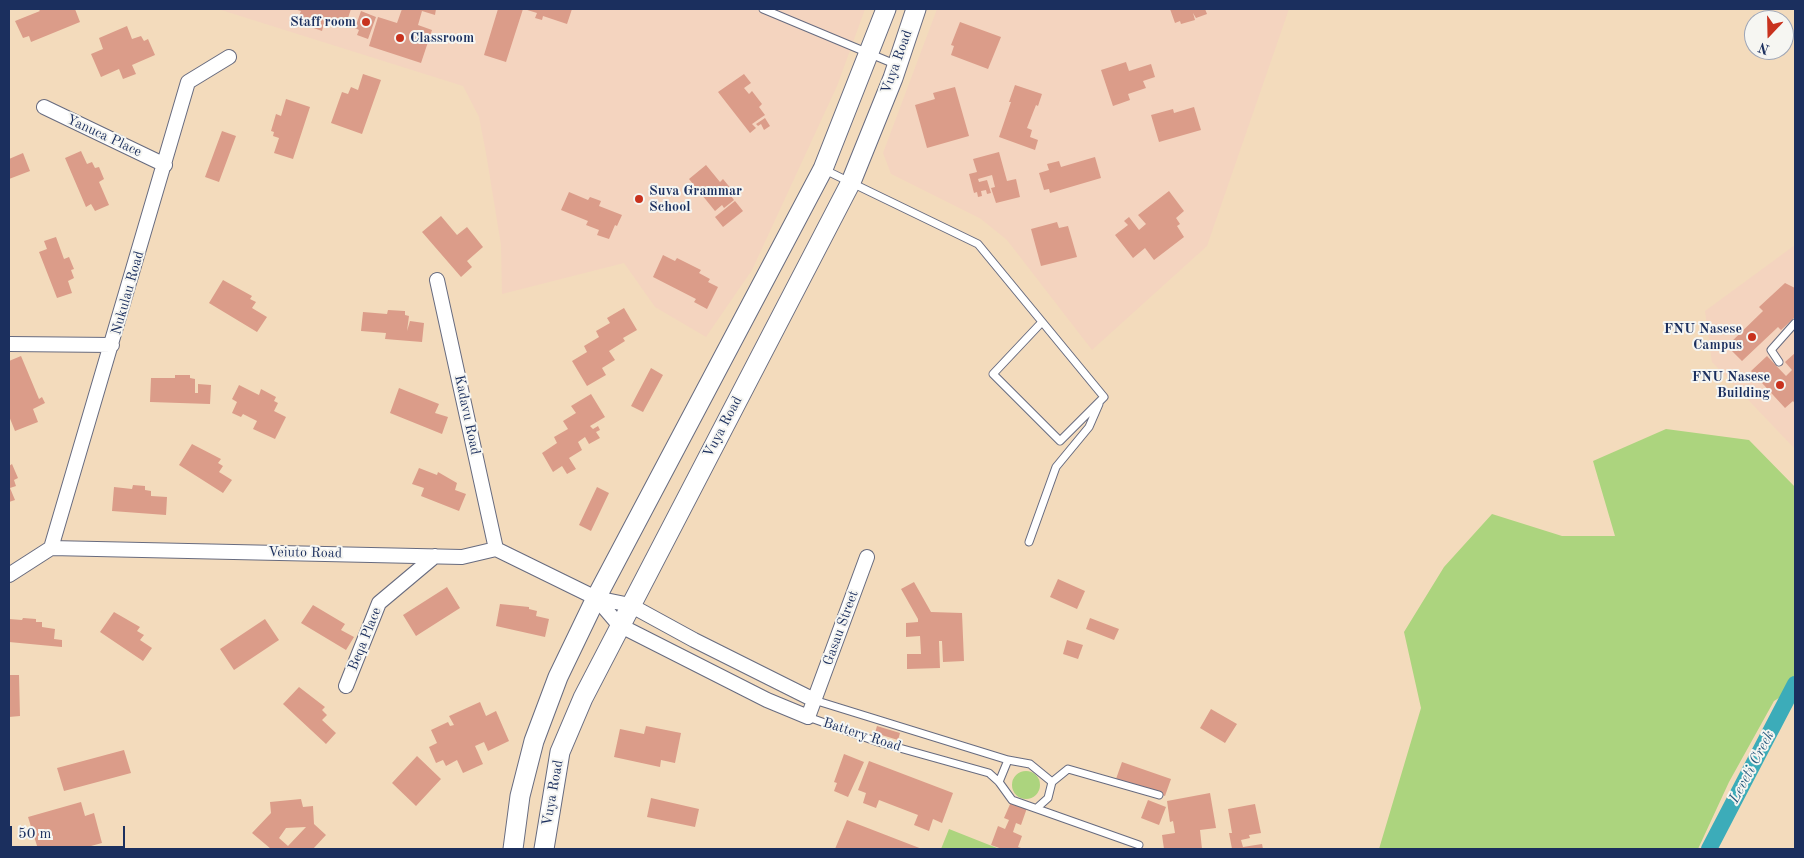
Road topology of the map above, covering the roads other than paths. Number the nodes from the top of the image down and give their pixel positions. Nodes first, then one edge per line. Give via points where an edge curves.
1 (764, 9) edge
2 (886, 9) edge
3 (916, 9) edge
4 (869, 53) junction
5 (229, 57) dead end
6 (897, 65) junction
7 (44, 107) dead end
8 (165, 165) junction
9 (823, 169) junction
10 (851, 182) junction
11 (438, 280) dead end
12 (1042, 322) junction
13 (1795, 323) edge
14 (9, 344) edge
15 (112, 345) junction
16 (1779, 362) dead end
17 (1100, 401) junction
18 (1029, 542) dead end
19 (51, 548) junction
20 (496, 549) junction
21 (434, 556) junction
22 (868, 557) dead end
23 (9, 574) edge
24 (596, 598) junction
25 (630, 605) junction
26 (619, 626) junction
27 (346, 686) dead end
28 (814, 700) junction
29 (808, 717) junction
30 (1008, 760) junction
31 (999, 782) junction
32 (1052, 782) junction
33 (1159, 795) dead end
34 (1038, 808) junction
35 (1139, 845) dead end
36 (513, 849) edge
37 (544, 849) edge

1 - 4 lane
2 - 4 main road, Vuya Road
3 - 6 main road, Vuya Road
4 - 6 lane
4 - 9 main road, Vuya Road
5 - 8 street, Nukulau Road via 188,82
6 - 10 main road, Vuya Road
7 - 8 street, Yanuca Place
8 - 15 street, Nukulau Road
9 - 10 lane
9 - 24 main road, Vuya Road
10 - 12 lane via 978,244
10 - 25 main road, Vuya Road
11 - 20 street, Kadavu Road
12 - 17 lane via 1104,397
12 - 17 lane via 993,374 1060,441
13 - 16 lane via 1771,350
14 - 15 street
15 - 19 street, Nukulau Road
17 - 18 lane via 1089,426 1056,467
19 - 21 street, Veiuto Road
19 - 23 street
20 - 21 street, Veiuto Road via 462,557
20 - 24 street
21 - 27 street, Beqa Place via 378,603
22 - 28 street, Gasau Street
24 - 25 street, Battery Road
24 - 26 street, Battery Road
24 - 36 main road, Vuya Road via 558,677 534,741 520,796
25 - 26 main road, Vuya Road
25 - 28 street, Battery Road
26 - 29 street, Battery Road via 766,700
26 - 37 main road, Vuya Road via 560,752
28 - 29 street, Gasau Street
28 - 30 lane, Battery Road
29 - 31 lane, Battery Road via 878,742 989,773
30 - 31 lane
30 - 32 lane, Battery Road via 1030,764
31 - 34 lane, Battery Road via 1012,800
32 - 33 lane via 1068,769
32 - 34 lane via 1048,798
34 - 35 lane, Battery Road

